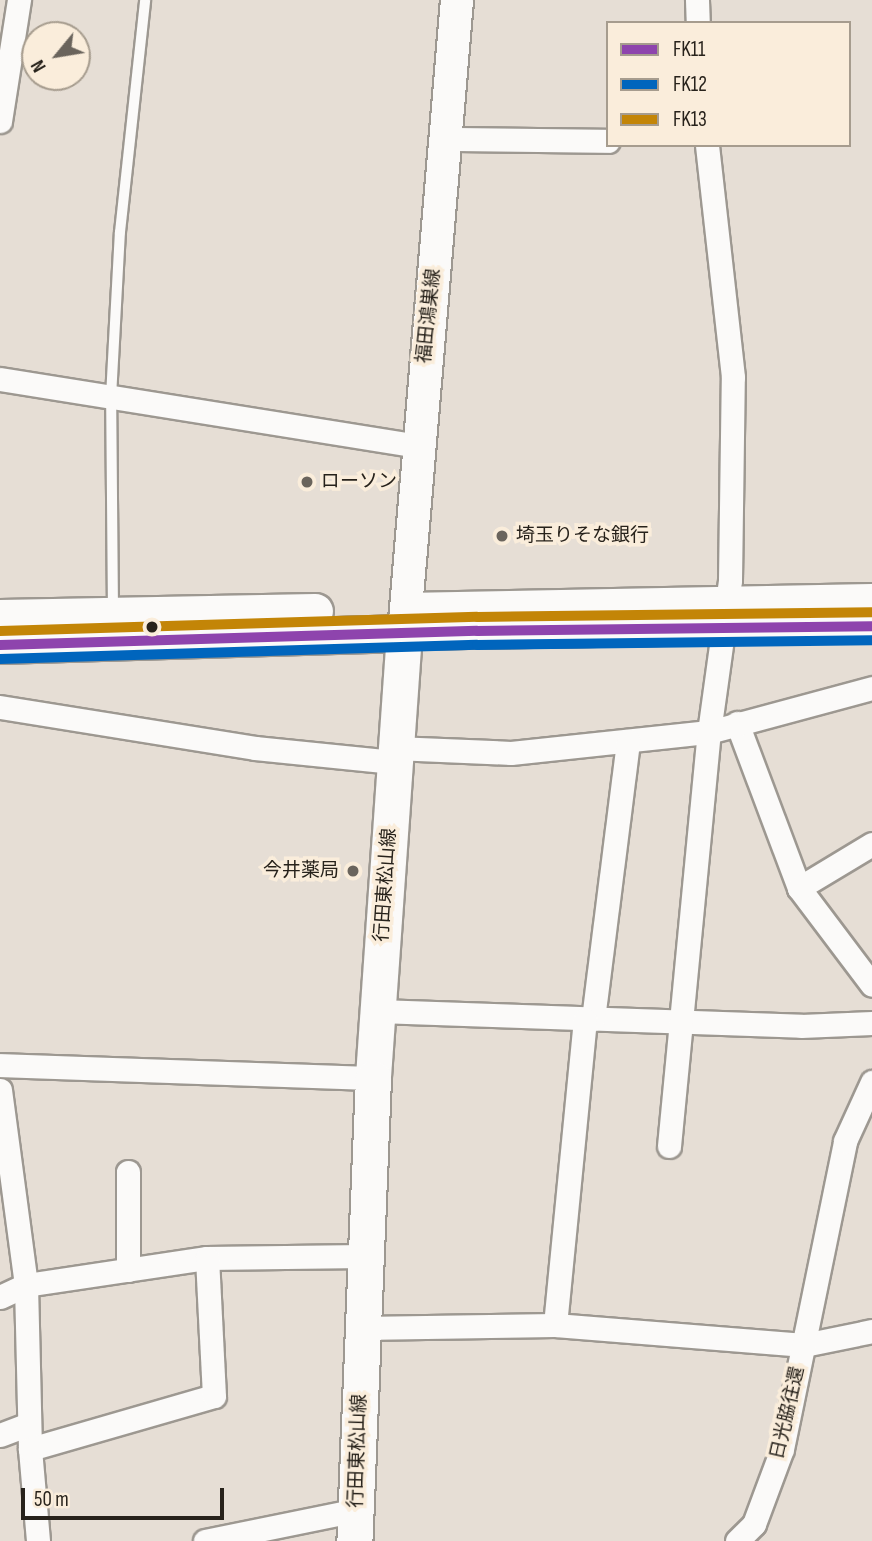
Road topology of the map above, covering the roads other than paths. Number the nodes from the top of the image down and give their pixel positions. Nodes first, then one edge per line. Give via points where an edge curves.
1 (19, 0) edge
2 (145, 0) edge
3 (457, 0) edge
4 (697, 0) edge
5 (698, 21) edge
6 (0, 121) edge
7 (447, 139) junction
8 (606, 141) edge
9 (707, 147) edge
10 (0, 379) edge
11 (111, 397) junction
12 (416, 446) junction
13 (872, 600) edge
14 (113, 616) junction
15 (726, 616) junction
16 (0, 617) edge
17 (405, 621) junction
18 (872, 626) edge
19 (0, 645) edge
20 (872, 688) edge
21 (0, 707) edge
22 (737, 723) junction
23 (709, 732) junction
24 (628, 741) junction
25 (394, 755) junction
26 (872, 844) edge
27 (799, 888) junction
28 (872, 985) edge
29 (378, 1011) junction
30 (589, 1019) junction
31 (680, 1022) junction
32 (872, 1023) edge
33 (0, 1065) edge
34 (373, 1078) junction
35 (872, 1082) edge
36 (0, 1090) edge
37 (669, 1146) dead end
38 (128, 1172) dead end
39 (364, 1256) junction
40 (207, 1258) junction
41 (128, 1270) junction
42 (26, 1285) junction
43 (0, 1297) edge
44 (555, 1325) junction
45 (361, 1328) junction
46 (872, 1332) edge
47 (804, 1345) junction
48 (29, 1424) junction
49 (0, 1435) edge
50 (30, 1449) junction
51 (356, 1525) edge
52 (38, 1541) edge
53 (205, 1541) edge
54 (737, 1541) edge

1 - 6 street
2 - 11 lane via 120,232
3 - 7 main road, 福田鴻巣線
4 - 5 street
7 - 8 street
7 - 12 main road, 福田鴻巣線
9 - 15 street via 733,377
10 - 11 street
11 - 12 street
11 - 14 lane
12 - 17 main road, 福田鴻巣線
13 - 15 main road
14 - 16 main road
14 - 17 main road
15 - 17 main road
15 - 18 main road
15 - 23 street
17 - 19 main road
17 - 25 main road, 行田東松山線
20 - 22 street
21 - 25 street via 255,748
22 - 23 street
22 - 27 street
23 - 24 street
23 - 31 street
24 - 25 street via 511,753
24 - 30 street
25 - 29 main road, 行田東松山線
26 - 27 street
27 - 28 street
29 - 30 street
29 - 34 main road, 行田東松山線
30 - 31 street
30 - 44 street
31 - 32 street
31 - 37 street
33 - 34 street
34 - 39 main road, 行田東松山線
35 - 47 street via 845,1141
36 - 42 street
38 - 41 street
39 - 40 street
39 - 45 main road, 行田東松山線
40 - 41 street
40 - 50 street via 214,1396
41 - 42 street
42 - 43 street
42 - 48 street
44 - 45 street
44 - 47 street
45 - 51 main road, 行田東松山線
46 - 47 street, 日光脇往還
47 - 54 street, 日光脇往還 via 782,1449 754,1524
48 - 49 street
48 - 50 street
50 - 52 street
51 - 53 street

